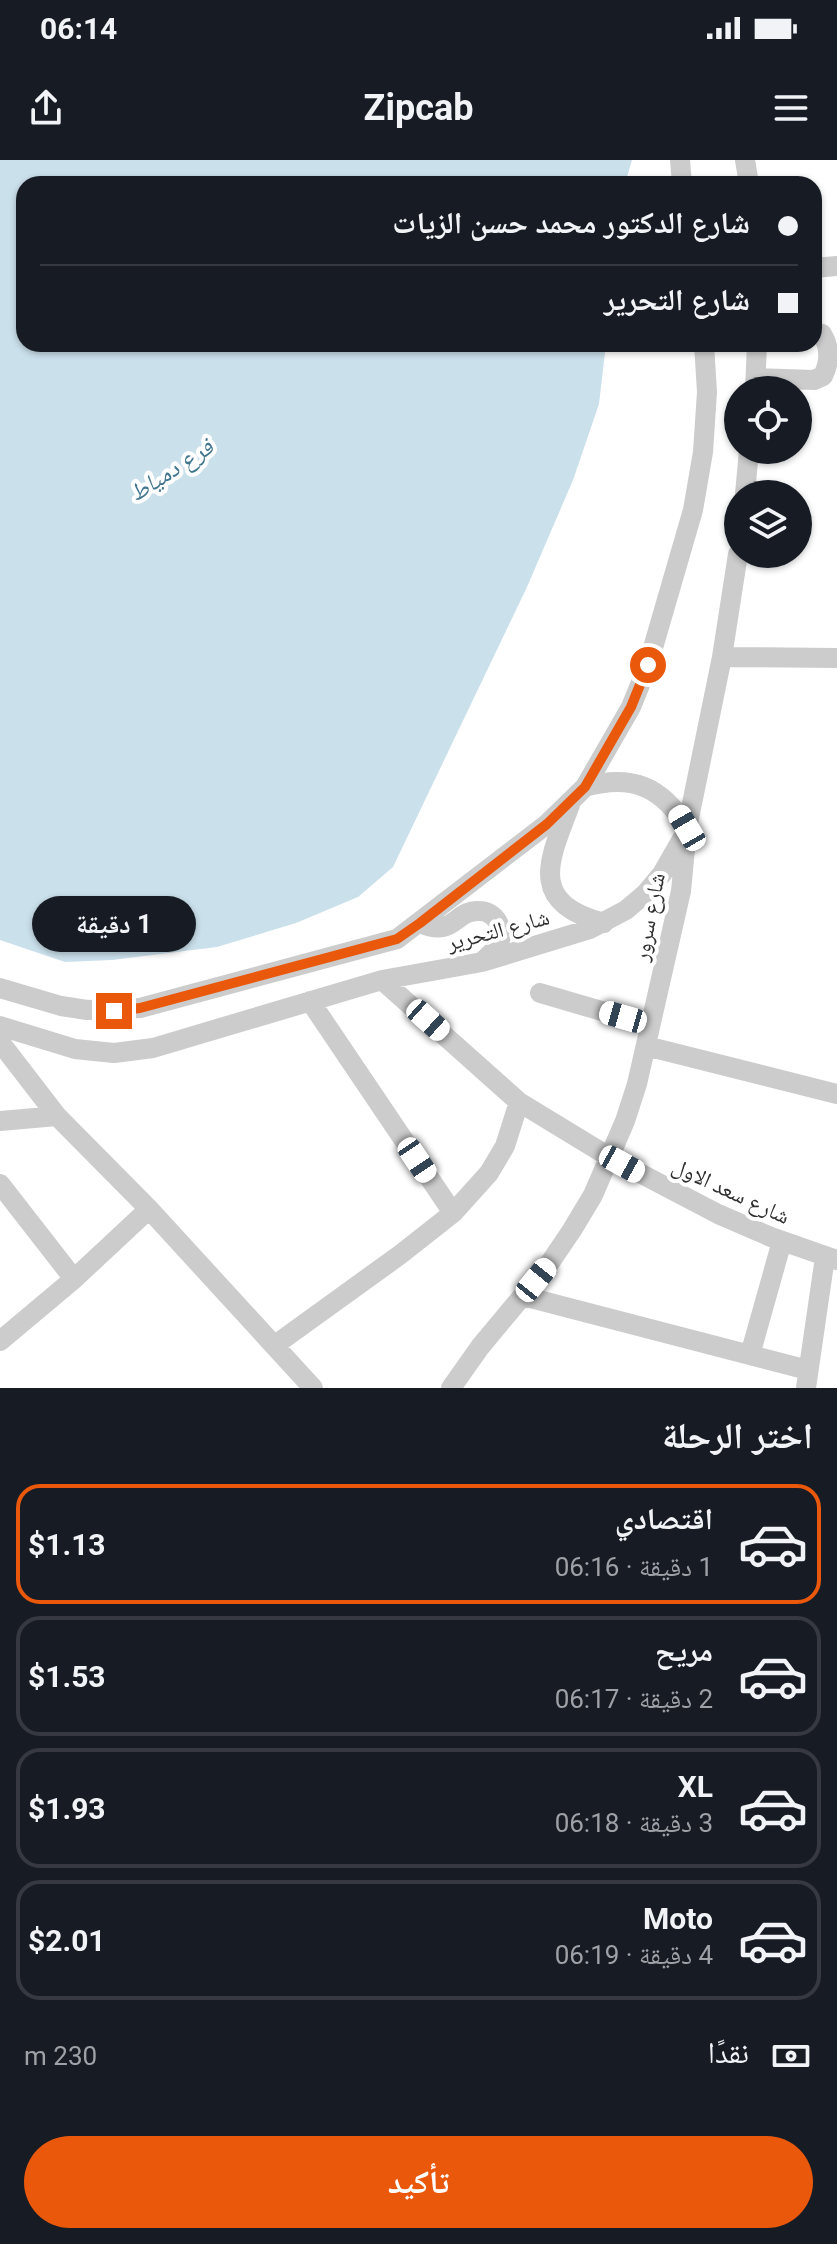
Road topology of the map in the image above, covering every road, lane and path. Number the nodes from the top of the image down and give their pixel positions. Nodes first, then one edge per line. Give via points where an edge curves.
1 (822, 334) edge
2 (704, 352) edge
3 (757, 352) edge
4 (755, 376) edge
5 (812, 380) edge
6 (736, 568) edge
7 (722, 657) junction
8 (837, 658) edge
9 (578, 794) junction
10 (687, 828) junction
11 (420, 923) junction
12 (604, 923) junction
13 (482, 962) junction
14 (382, 980) junction
15 (0, 988) edge
16 (540, 993) dead end
17 (310, 1001) junction
18 (650, 1025) junction
19 (0, 1026) edge
20 (0, 1042) edge
21 (646, 1046) junction
22 (837, 1094) edge
23 (519, 1102) junction
24 (57, 1116) junction
25 (0, 1121) edge
26 (611, 1158) junction
27 (1, 1188) edge
28 (149, 1209) junction
29 (453, 1213) junction
30 (782, 1241) junction
31 (831, 1258) edge
32 (74, 1279) junction
33 (523, 1296) junction
34 (0, 1341) edge
35 (275, 1345) junction
36 (750, 1355) junction
37 (807, 1379) edge
38 (313, 1388) edge
39 (451, 1388) edge

1 - 5 street via 828,344 827,366 823,376
2 - 9 street via 703,452 679,566 631,707
3 - 4 street
6 - 7 street
7 - 8 street
7 - 10 street
9 - 10 street via 615,781 644,786 669,803
9 - 11 street, شارع التحرير
9 - 12 street via 552,852 550,878 553,891 570,911
10 - 12 street, شارع التحرير via 646,893
10 - 18 street, شارع سرور via 681,891
11 - 13 street via 442,928 468,913 489,913 497,919 501,940
11 - 15 street, شارع التحرير via 397,939 140,1008 87,1010
12 - 13 street, شارع التحرير
13 - 14 street, شارع التحرير
14 - 17 street, شارع التحرير
14 - 23 street, شارع سعد الاول
16 - 18 street
17 - 19 street, شارع التحرير via 153,1048 114,1053 75,1049
17 - 29 street
18 - 21 street, شارع سرور
20 - 24 street
21 - 22 street
21 - 26 street, شارع سرور
23 - 26 street, شارع سعد الاول
23 - 29 street via 505,1146 489,1173
24 - 25 street
24 - 28 street
26 - 30 street, شارع سعد الاول
26 - 33 street, شارع سرور via 572,1230
27 - 32 street
28 - 32 street
28 - 35 street
29 - 35 street
30 - 31 street, شارع سعد الاول
30 - 36 street
31 - 37 street
32 - 34 street
33 - 36 street
33 - 39 street, شارع سرور
35 - 38 street
36 - 37 street

